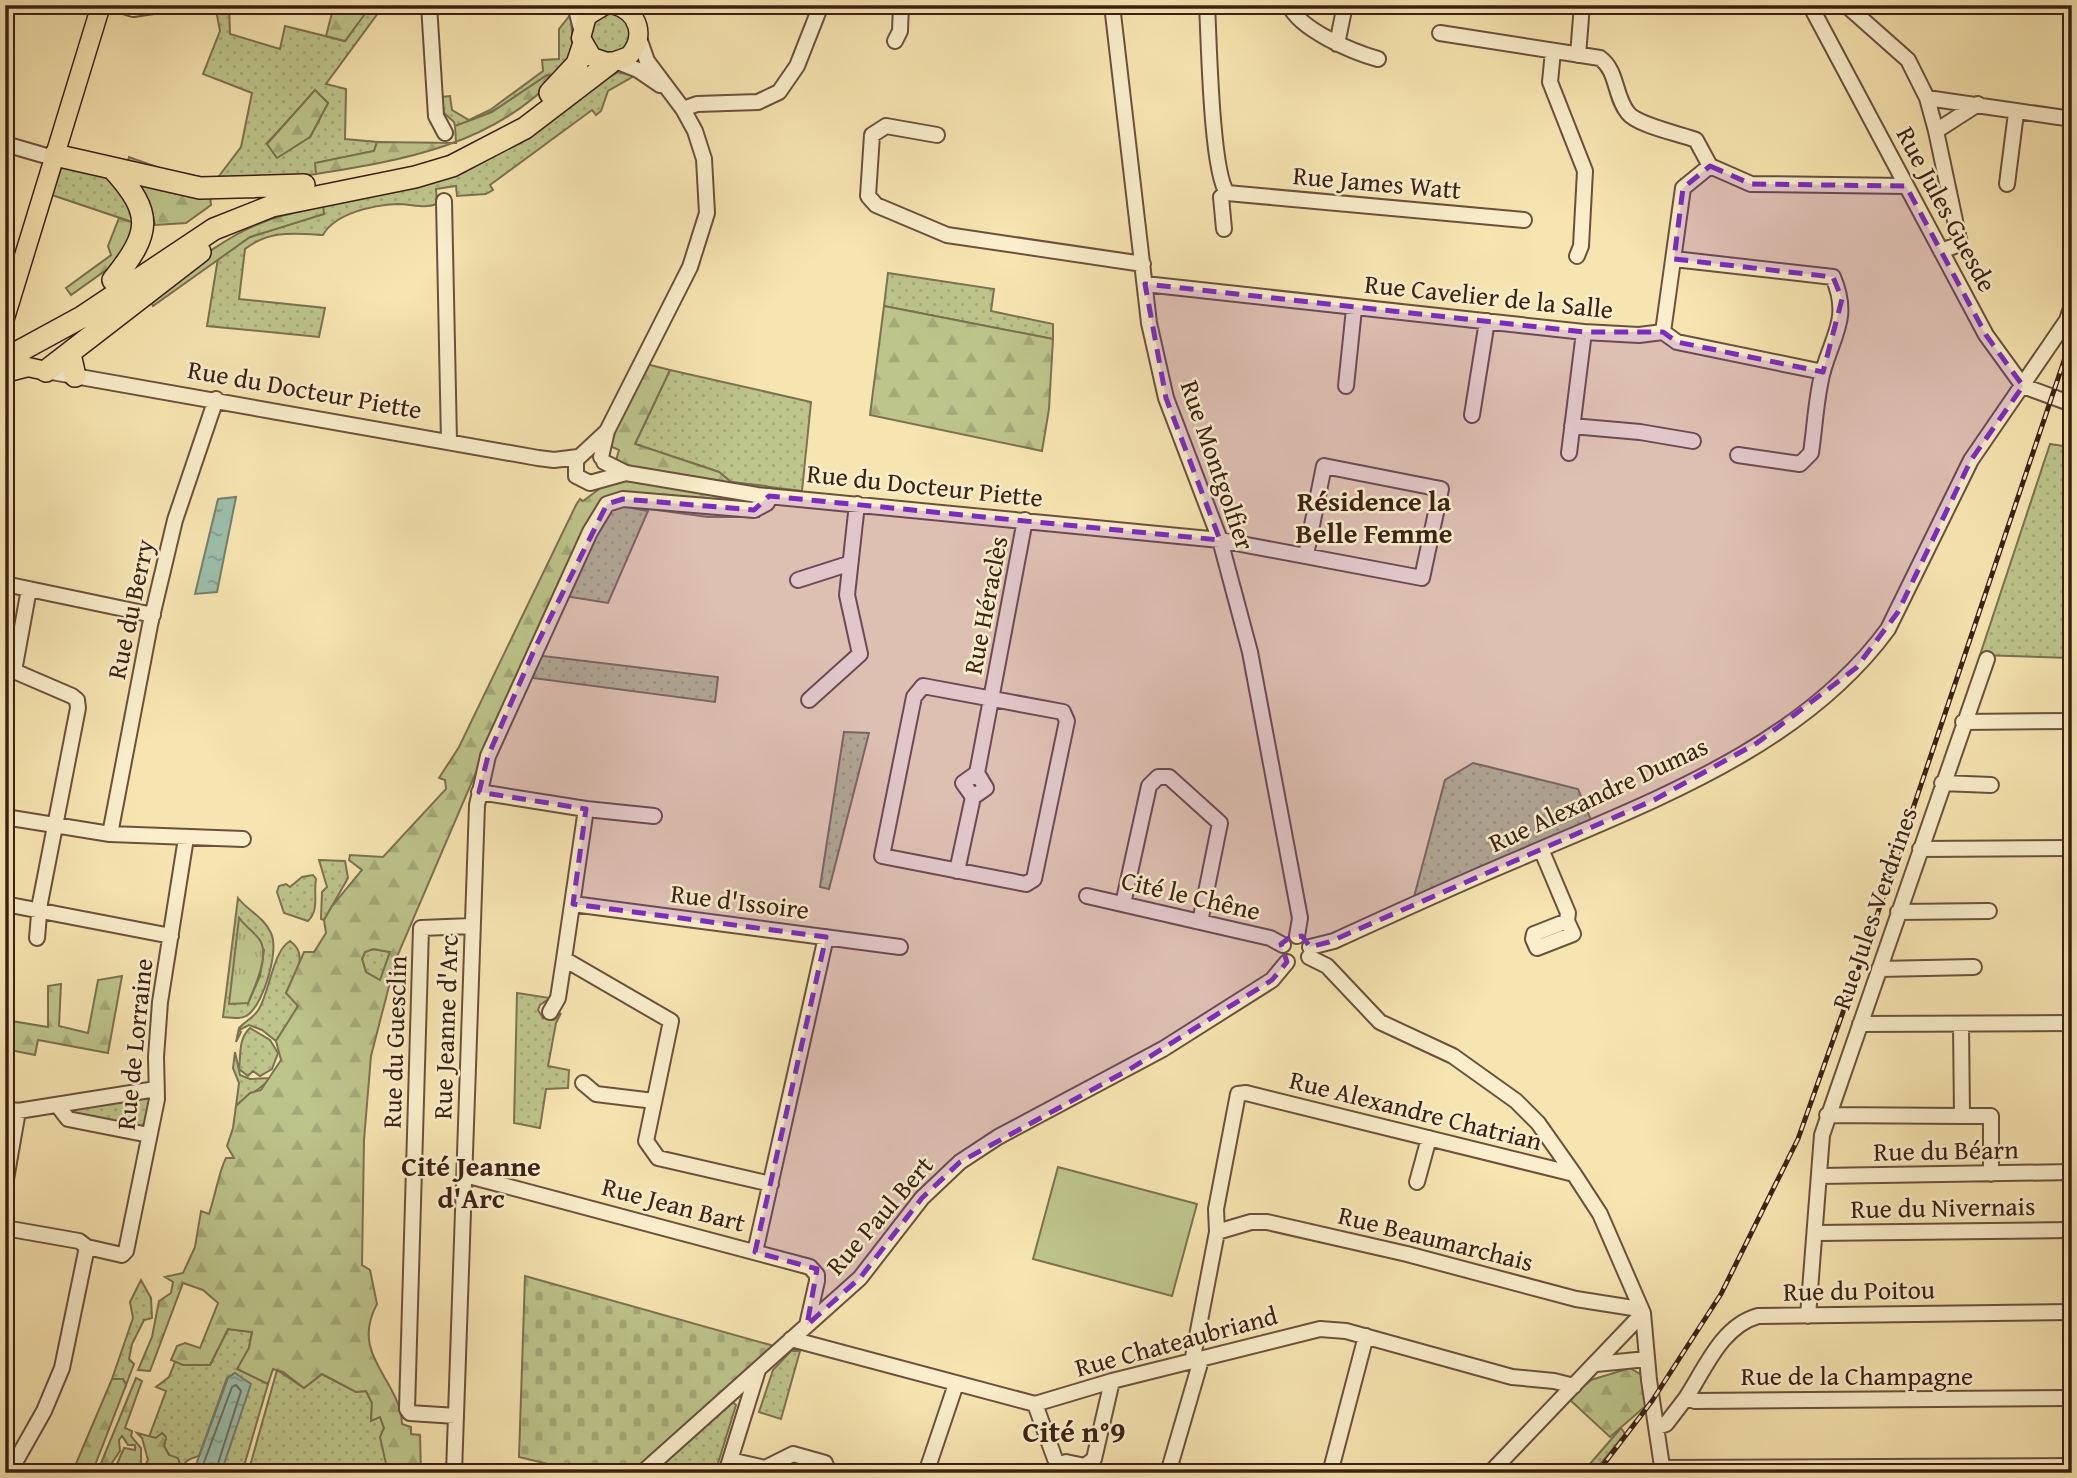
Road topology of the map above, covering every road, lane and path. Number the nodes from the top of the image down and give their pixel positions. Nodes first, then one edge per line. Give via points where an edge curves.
1 (91, 5) edge
2 (101, 5) edge
3 (120, 5) edge
4 (160, 5) edge
5 (429, 5) edge
6 (575, 5) edge
7 (603, 5) edge
8 (615, 5) edge
9 (640, 5) edge
10 (821, 5) edge
11 (901, 5) edge
12 (1112, 5) edge
13 (1207, 5) edge
14 (1289, 5) edge
15 (1345, 5) edge
16 (1582, 5) edge
17 (1810, 5) edge
18 (1846, 5) edge
19 (639, 32) junction
20 (1440, 33) dead end
21 (582, 38) junction
22 (895, 41) dead end
23 (1337, 44) junction
24 (1553, 51) junction
25 (1578, 55) junction
26 (1378, 60) dead end
27 (614, 63) junction
28 (667, 90) junction
29 (1927, 98) junction
30 (1978, 104) junction
31 (683, 108) junction
32 (2017, 113) junction
33 (2072, 119) edge
34 (1936, 131) junction
35 (445, 133) dead end
36 (937, 135) dead end
37 (5, 144) edge
38 (49, 155) junction
39 (1710, 166) junction
40 (113, 169) junction
41 (2007, 184) dead end
42 (1906, 186) junction
43 (311, 190) junction
44 (1227, 193) junction
45 (444, 201) dead end
46 (1524, 220) dead end
47 (1224, 229) dead end
48 (1941, 251) junction
49 (1577, 256) dead end
50 (1674, 259) junction
51 (1143, 264) junction
52 (113, 280) junction
53 (1145, 284) junction
54 (5, 285) edge
55 (2072, 305) edge
56 (1354, 309) junction
57 (5, 318) edge
58 (1488, 321) junction
59 (1584, 332) junction
60 (1663, 332) junction
61 (5, 344) edge
62 (70, 354) junction
63 (5, 359) edge
64 (46, 371) junction
65 (1823, 372) junction
66 (5, 373) edge
67 (75, 376) junction
68 (5, 379) edge
69 (1346, 386) dead end
70 (2023, 386) junction
71 (216, 399) junction
72 (2072, 404) edge
73 (1472, 415) dead end
74 (1572, 426) junction
75 (607, 431) junction
76 (449, 441) junction
77 (1693, 441) dead end
78 (1569, 453) dead end
79 (1738, 455) dead end
80 (603, 459) junction
81 (579, 460) junction
82 (626, 474) junction
83 (599, 480) junction
84 (769, 496) junction
85 (857, 504) junction
86 (1026, 520) junction
87 (1220, 540) junction
88 (1306, 555) junction
89 (848, 564) junction
90 (798, 580) dead end
91 (5, 584) edge
92 (29, 589) junction
93 (153, 615) junction
94 (1987, 659) dead end
95 (992, 698) junction
96 (809, 700) dead end
97 (1963, 722) junction
98 (2072, 722) edge
99 (1942, 783) junction
100 (1991, 785) dead end
101 (479, 792) junction
102 (586, 809) junction
103 (654, 816) dead end
104 (5, 817) edge
105 (56, 825) junction
106 (110, 834) junction
107 (186, 838) junction
108 (243, 839) dead end
109 (2072, 848) edge
110 (1541, 849) junction
111 (1920, 849) junction
112 (957, 872) junction
113 (1087, 897) dead end
114 (5, 904) edge
115 (573, 904) junction
116 (1123, 904) junction
117 (39, 910) junction
118 (1989, 911) dead end
119 (1898, 912) junction
120 (1567, 921) dead end
121 (1200, 922) junction
122 (472, 926) junction
123 (171, 936) junction
124 (1297, 936) junction
125 (826, 937) junction
126 (37, 938) dead end
127 (1329, 942) junction
128 (1283, 945) junction
129 (900, 947) dead end
130 (1309, 952) junction
131 (564, 960) junction
132 (1287, 962) junction
133 (1326, 966) junction
134 (1974, 967) dead end
135 (1879, 970) junction
136 (550, 1012) dead end
137 (2072, 1023) edge
138 (1860, 1024) junction
139 (1961, 1024) junction
140 (583, 1083) dead end
141 (156, 1089) junction
142 (654, 1101) junction
143 (57, 1105) junction
144 (12, 1110) edge
145 (1827, 1115) junction
146 (1962, 1116) junction
147 (149, 1135) junction
148 (1429, 1138) junction
149 (2072, 1172) edge
150 (1574, 1174) junction
151 (1991, 1174) junction
152 (465, 1175) junction
153 (1820, 1176) junction
154 (1417, 1182) dead end
155 (771, 1184) junction
156 (5, 1185) edge
157 (5, 1228) edge
158 (2072, 1230) edge
159 (1217, 1233) junction
160 (1816, 1233) junction
161 (87, 1247) junction
162 (755, 1252) junction
163 (2072, 1312) edge
164 (1643, 1313) junction
165 (1808, 1316) junction
166 (807, 1325) junction
167 (1366, 1336) junction
168 (791, 1339) junction
169 (1647, 1359) junction
170 (1196, 1361) junction
171 (1596, 1364) junction
172 (758, 1369) junction
173 (1112, 1381) junction
174 (956, 1384) junction
175 (1574, 1386) junction
176 (1686, 1398) junction
177 (2072, 1398) edge
178 (1035, 1404) junction
179 (456, 1416) junction
180 (1657, 1427) junction
181 (2072, 1466) edge
182 (728, 1467) edge
183 (1059, 1469) edge
184 (1662, 1470) edge
185 (1828, 1471) edge
186 (1909, 1471) edge
187 (9, 1473) edge
188 (454, 1473) edge
189 (642, 1473) edge
190 (828, 1473) edge
191 (926, 1473) edge
192 (1168, 1473) edge
193 (1330, 1473) edge
194 (1490, 1473) edge

1 - 38 main road
2 - 38 main road
3 - 4 street via 133,9
5 - 35 street via 436,116
6 - 21 street
7 - 21 main road via 587,16
8 - 19 main road via 631,13
9 - 19 main road
10 - 31 street via 797,66 779,92 758,102
11 - 22 street
12 - 51 street, Rue Montgolfier
13 - 44 street via 1216,138 1221,184
14 - 23 street via 1295,15
15 - 23 street
16 - 25 street
17 - 42 street, Rue Jules Guesde
18 - 29 street via 1908,60
19 - 27 main road via 632,53
19 - 28 street via 647,61
20 - 24 street
21 - 27 main road via 592,57
21 - 43 highway via 577,64 547,96 481,140 414,164
23 - 26 street
24 - 25 street
24 - 49 street via 1550,82 1585,171
25 - 39 street via 1608,64 1627,112 1696,140
27 - 28 street via 638,70
27 - 43 highway via 525,128 474,156 415,177
28 - 31 street
29 - 30 street
29 - 34 street
30 - 32 street
30 - 34 street
31 - 75 street via 704,159 707,213 690,267
32 - 33 street
32 - 41 street
34 - 48 street via 1960,244
36 - 51 street via 886,126 872,135 868,196 876,205 947,235
37 - 38 street
38 - 40 highway
38 - 54 main road
38 - 57 main road
39 - 42 street via 1751,184
39 - 50 street via 1683,188
40 - 43 highway via 200,188
40 - 52 highway via 138,200 143,225 133,253
42 - 48 street, Rue Jules Guesde
43 - 52 highway via 258,197 204,221
43 - 62 highway via 206,248
43 - 63 highway via 214,229 82,317
44 - 46 street, Rue James Watt
44 - 47 street via 1221,197
45 - 76 street
48 - 70 street, Rue Jules Guesde via 1986,335
50 - 60 street
50 - 65 street via 1833,277 1842,299 1836,339
51 - 53 street, Rue Montgolfier
52 - 61 highway
53 - 56 street, Rue Cavelier de la Salle via 1336,303
53 - 87 street, Rue Montgolfier via 1166,398
55 - 70 street, Rue Alexandre Dumas
56 - 58 street, Rue Cavelier de la Salle
56 - 69 street
58 - 59 street, Rue Cavelier de la Salle
58 - 73 street
59 - 60 street, Rue Cavelier de la Salle
59 - 74 street
60 - 65 street, Rue Cavelier de la Salle via 1677,342
62 - 64 highway
62 - 67 highway
64 - 66 main road, Rue du Docteur Piette via 28,367
64 - 67 street, Rue du Docteur Piette
64 - 68 main road, Rue du Docteur Piette
65 - 79 street via 1811,453 1806,460 1800,464
67 - 71 street, Rue du Docteur Piette
70 - 72 street
70 - 110 street, Rue Alexandre Dumas via 1971,460 1898,612 1856,668 1790,722 1733,758 1654,800
71 - 76 street, Rue du Docteur Piette
71 - 93 street, Rue du Berry via 175,520
74 - 77 street
74 - 78 street
75 - 80 street
75 - 81 street
76 - 81 street, Rue du Docteur Piette via 554,460
80 - 81 street, Rue du Docteur Piette
80 - 82 street, Rue du Docteur Piette
80 - 83 street
81 - 83 street via 585,482
82 - 83 street, Rue du Docteur Piette
82 - 84 street, Rue du Docteur Piette
84 - 85 street, Rue du Docteur Piette
84 - 101 street via 767,503 754,510 623,499 607,504 530,660 488,756
85 - 86 street, Rue du Docteur Piette
85 - 89 street
86 - 87 street, Rue du Docteur Piette
86 - 95 street, Rue Héraclès
87 - 88 street
87 - 124 street, Rue Montgolfier via 1263,715 1300,918
88 - 88 street via 1422,578 1441,489 1324,466
89 - 90 street
89 - 96 street via 847,595 860,654
91 - 92 street
92 - 93 street
92 - 105 street via 14,671 77,700
93 - 106 street, Rue du Berry
94 - 97 street, Rue Jules Verdrines
95 - 112 street, Rue Héraclès via 977,773 963,783 972,797
95 - 112 street via 1063,712 1067,721 1034,879 1026,884
95 - 112 street via 923,686 914,697 882,856
97 - 98 street
97 - 99 street, Rue Jules Verdrines
99 - 100 street
99 - 111 street, Rue Jules Verdrines
101 - 102 street
101 - 122 street, Rue Jeanne d'Arc
102 - 103 street
102 - 115 street
104 - 105 street
105 - 106 street
105 - 117 street
106 - 107 street
107 - 108 street
107 - 123 street, Rue de Lorraine
109 - 111 street
110 - 120 street
110 - 127 street, Rue Alexandre Dumas
111 - 119 street, Rue Jules Verdrines
113 - 116 street, Cité le Chêne
114 - 117 street
115 - 125 street, Rue d'Issoire
115 - 131 street
116 - 121 street, Cité le Chêne
116 - 121 street via 1149,786 1158,777 1169,777 1220,823
117 - 123 street
117 - 126 street
118 - 119 street
119 - 135 street, Rue Jules Verdrines
121 - 128 street, Cité le Chêne
122 - 152 street, Rue Jeanne d'Arc
122 - 179 street, Rue du Guesclin via 421,928 407,1409
123 - 141 street, Rue de Lorraine via 160,1002
124 - 128 street
124 - 130 street via 1305,940
125 - 129 street, Rue d'Issoire
125 - 155 street
127 - 130 street, Rue Alexandre Dumas
127 - 133 street
128 - 132 street
130 - 132 street via 1296,965
130 - 133 street
131 - 136 street via 558,998
131 - 142 street via 671,1021
132 - 166 street, Rue Paul Bert via 1272,980 1173,1043 960,1162 922,1198 860,1278
133 - 150 street via 1369,1014 1389,1028 1453,1056 1516,1101 1538,1123
134 - 135 street
135 - 138 street, Rue Jules Verdrines
137 - 139 street
138 - 139 street
138 - 145 street, Rue Jules Verdrines
139 - 146 street
140 - 142 street via 596,1094
141 - 143 street
141 - 147 street, Rue de Lorraine
142 - 155 street via 646,1141 658,1158
143 - 144 street
143 - 147 street via 68,1119
144 - 156 street
145 - 146 street
145 - 153 street, Rue Jules Verdrines
146 - 151 street via 1991,1116
147 - 161 street, Rue de Lorraine via 124,1254
148 - 150 street, Rue Alexandre Chatrian
148 - 154 street
148 - 159 street, Rue Alexandre Chatrian via 1238,1094 1216,1209
149 - 151 street, Rue du Béarn
150 - 164 street via 1600,1214
151 - 153 street, Rue du Béarn
152 - 162 street, Rue Jean Bart
152 - 179 street, Rue Jeanne d'Arc
153 - 160 street, Rue Jules Verdrines
155 - 162 street
157 - 161 street via 79,1241
158 - 160 street, Rue du Nivernais
159 - 164 street, Rue Beaumarchais via 1266,1222
159 - 170 street
160 - 165 street, Rue Jules Verdrines
161 - 187 street via 62,1368
162 - 166 street, Rue Jean Bart via 815,1271
163 - 165 street, Rue du Poitou
164 - 169 street
164 - 171 street
165 - 176 street, Rue du Poitou via 1743,1320 1730,1330
166 - 168 street, Rue Paul Bert
167 - 170 street, Rue Chateaubriand via 1321,1329
167 - 175 street, Rue Chateaubriand via 1513,1377
167 - 193 street
168 - 172 street, Rue Paul Bert
168 - 174 street
169 - 171 street
169 - 180 street
170 - 173 street, Rue Chateaubriand
170 - 192 street
171 - 175 street
172 - 182 street
172 - 189 street, Rue Paul Bert
173 - 178 street, Rue Chateaubriand
173 - 183 street via 1094,1459 1085,1466 1066,1462
174 - 178 street
174 - 191 street
175 - 194 street
176 - 177 street, Rue de la Champagne
176 - 180 street via 1666,1424
178 - 183 street
179 - 188 street, Rue Jeanne d'Arc
180 - 184 street
181 - 186 street
182 - 190 street via 765,1468 793,1454 825,1463
184 - 185 street
185 - 186 street

